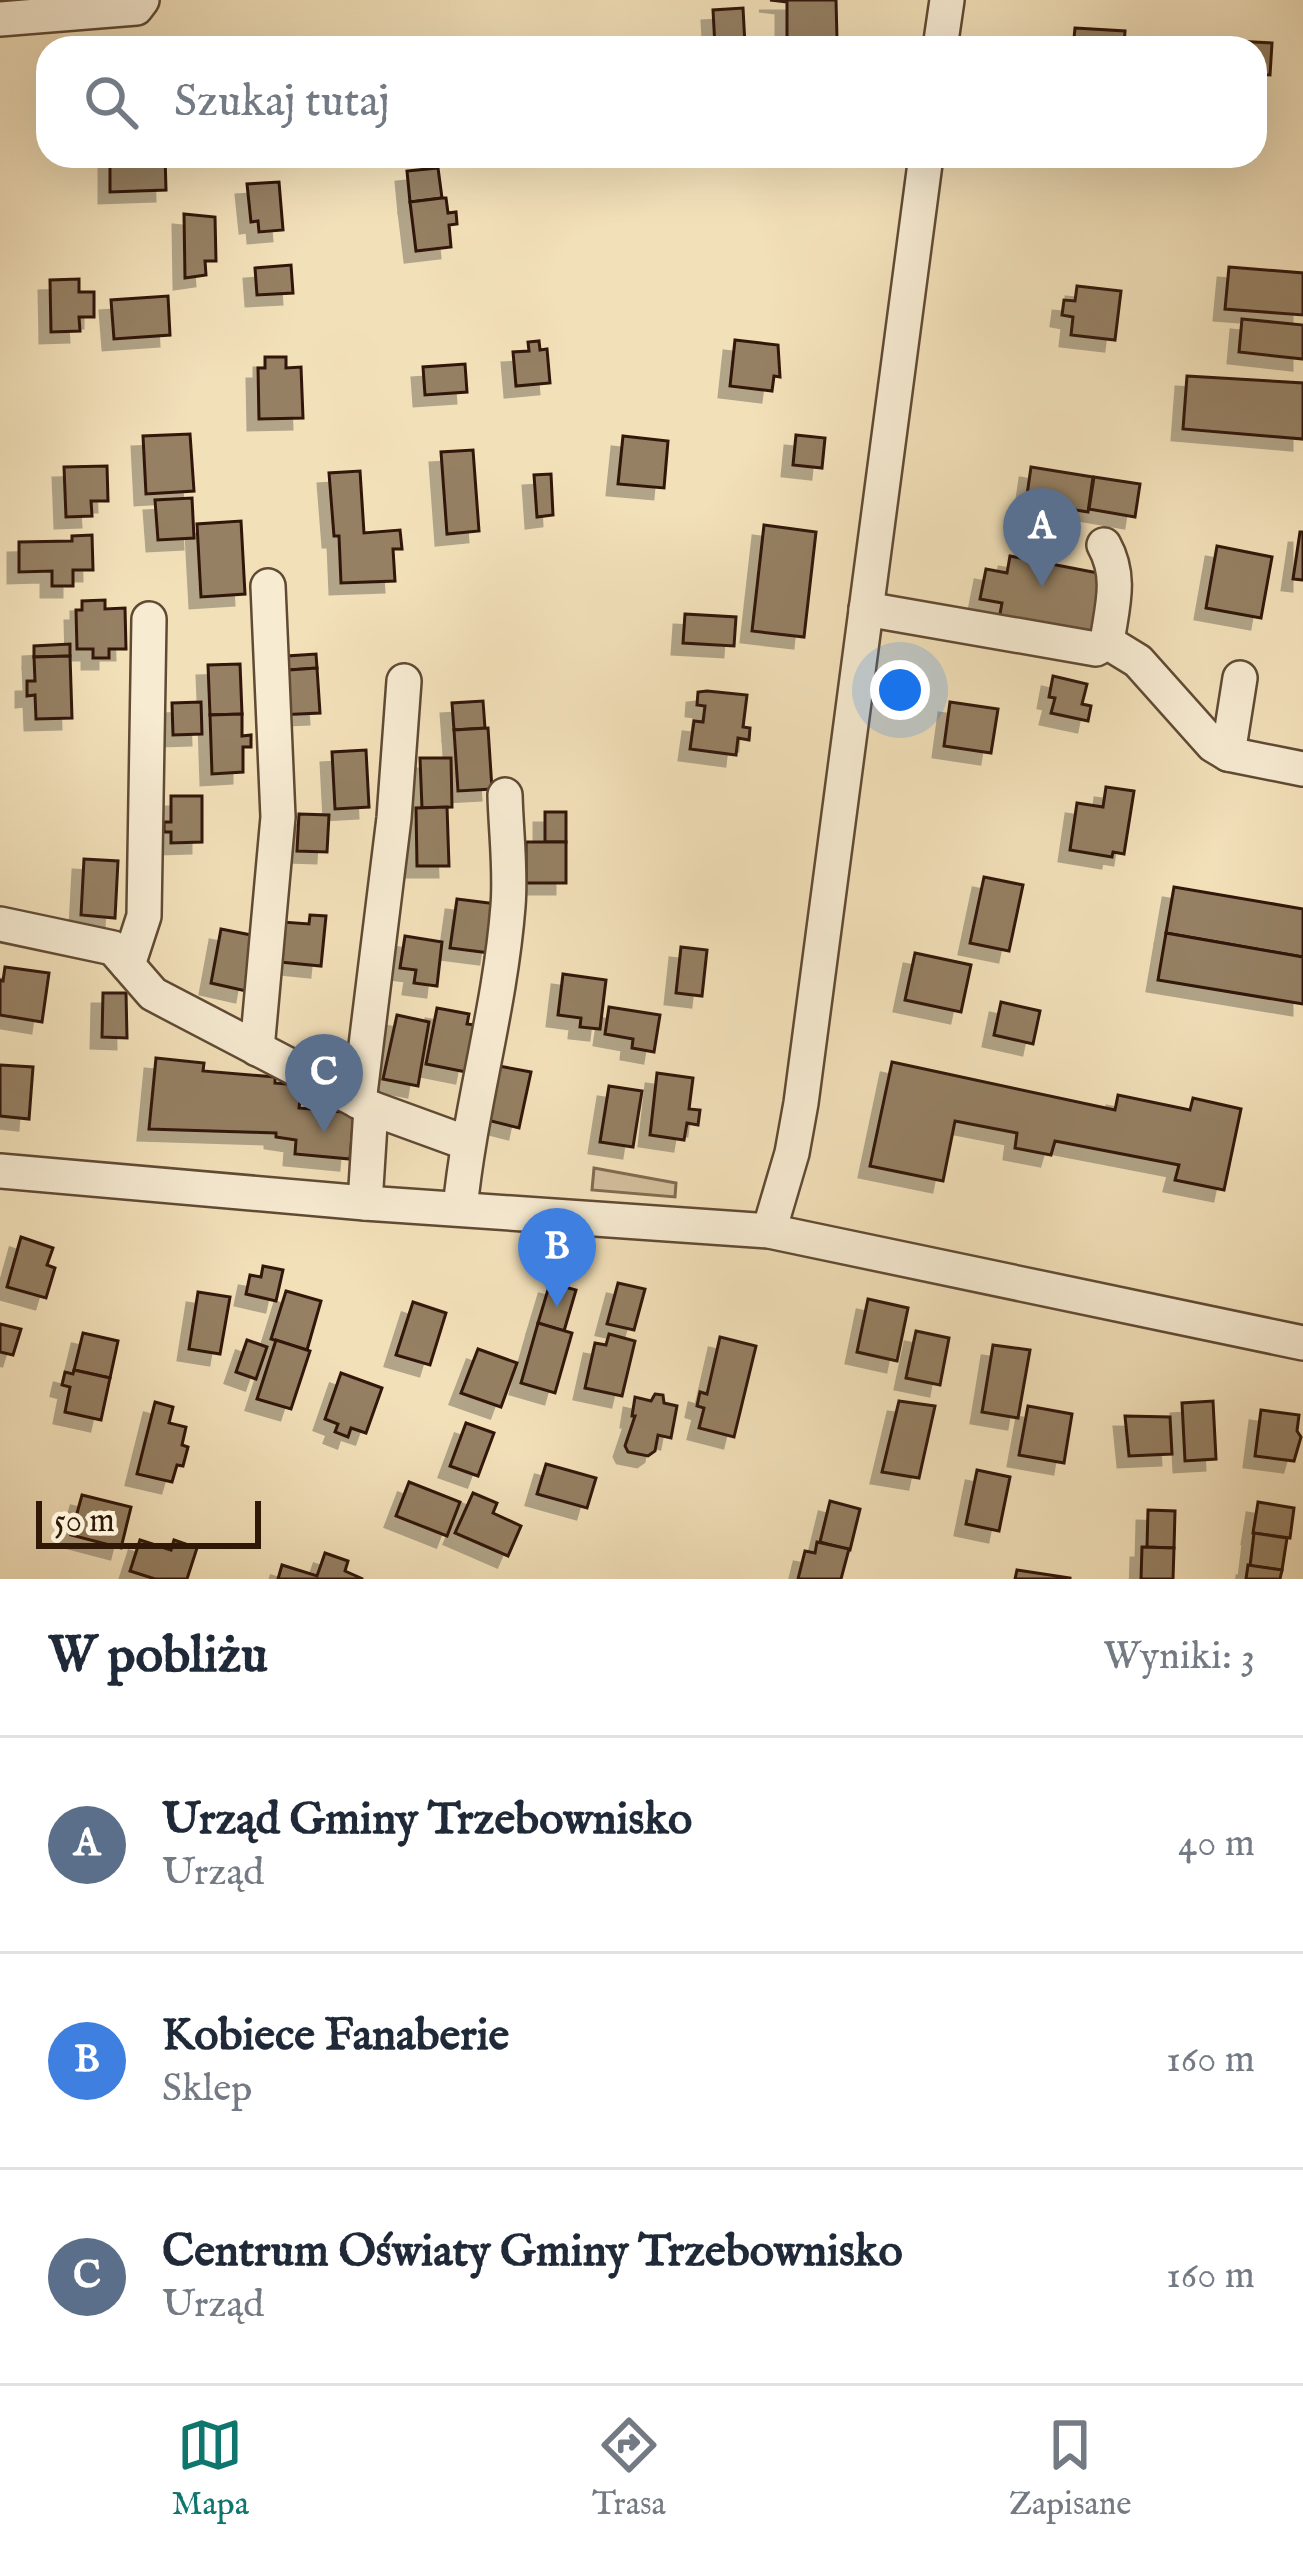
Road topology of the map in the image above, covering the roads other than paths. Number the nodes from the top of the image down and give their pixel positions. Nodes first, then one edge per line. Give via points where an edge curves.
1 (142, 0) edge
2 (946, 0) edge
3 (0, 19) edge
4 (942, 36) edge
5 (924, 168) edge
6 (1104, 545) dead end
7 (268, 586) dead end
8 (866, 609) junction
9 (149, 619) dead end
10 (1107, 642) junction
11 (1240, 679) dead end
12 (404, 681) dead end
13 (1228, 754) junction
14 (1303, 769) edge
15 (505, 795) dead end
16 (0, 924) edge
17 (128, 965) junction
18 (257, 1049) junction
19 (365, 1105) junction
20 (466, 1143) junction
21 (0, 1172) edge
22 (364, 1203) junction
23 (460, 1209) junction
24 (769, 1231) junction
25 (1303, 1343) edge

1 - 3 street via 136,8
2 - 4 street
5 - 8 street
6 - 10 street via 1116,580
7 - 18 street via 278,818
8 - 10 street via 1065,646
8 - 24 street via 802,1103
9 - 17 street via 144,916
10 - 13 street via 1138,662
11 - 13 street
12 - 19 street
13 - 14 street
15 - 20 street via 508,902
16 - 17 street via 113,948
17 - 18 street via 153,994
18 - 19 street
19 - 20 street
19 - 22 street
20 - 23 street
21 - 22 street
22 - 23 street
23 - 24 street
24 - 25 street

